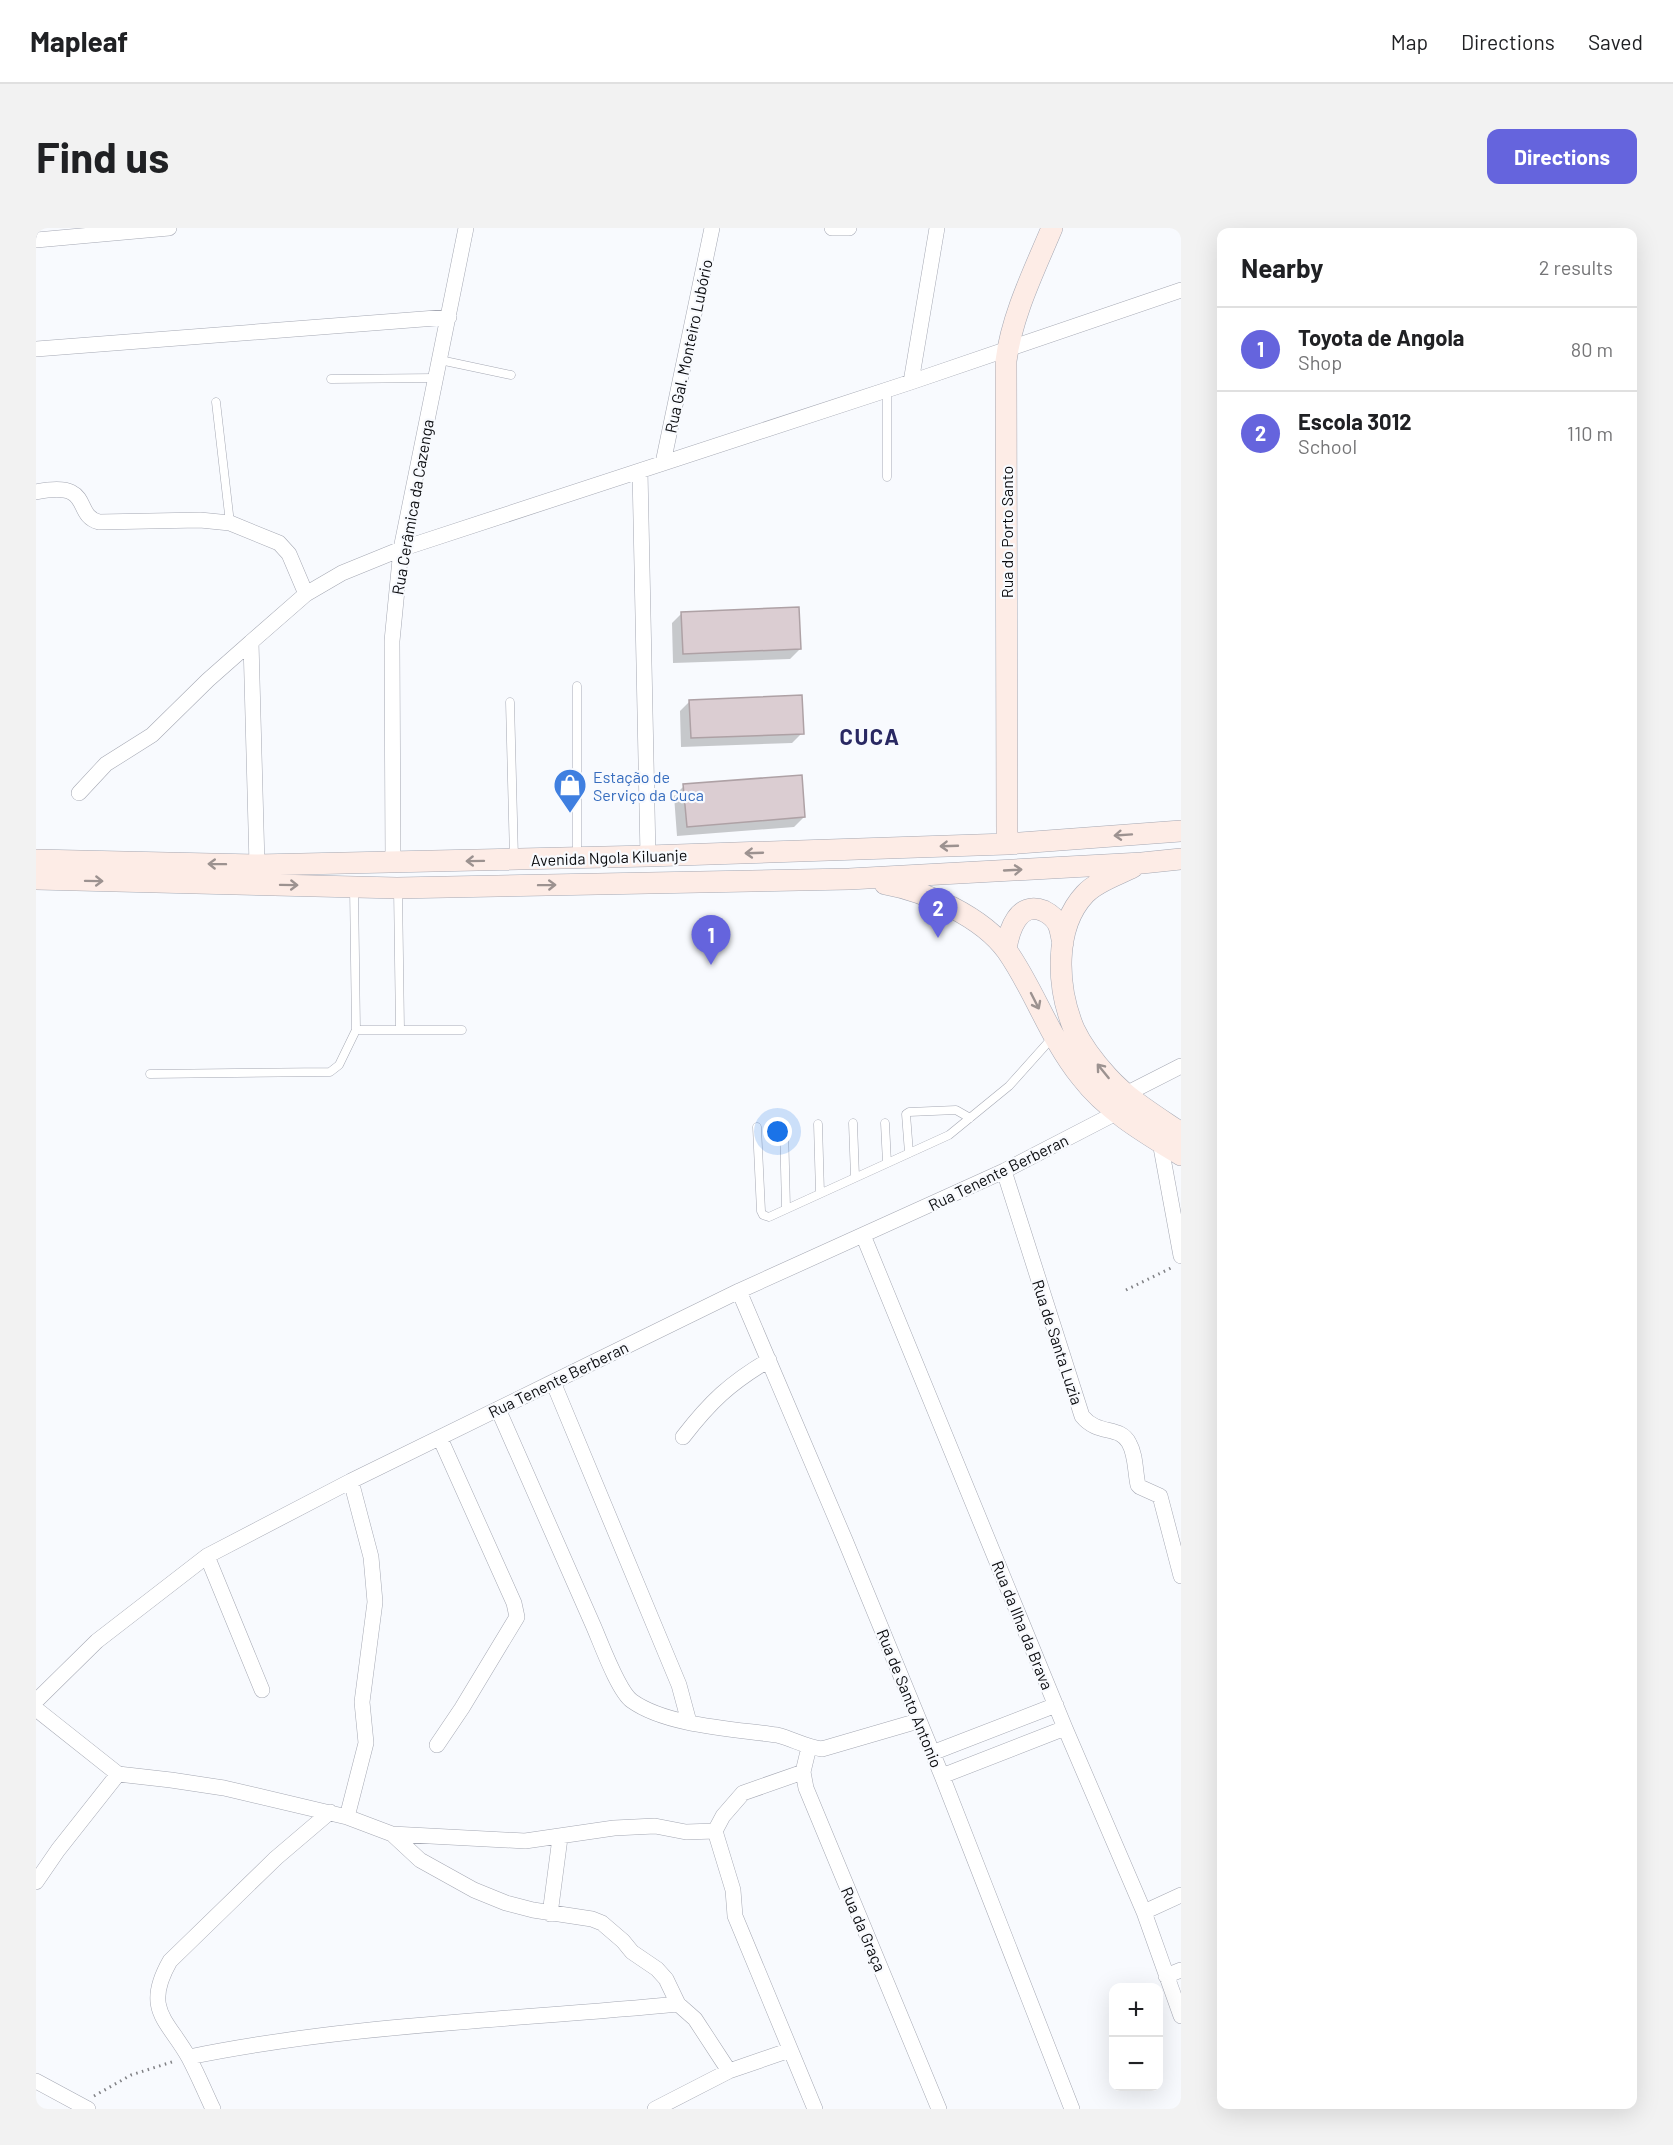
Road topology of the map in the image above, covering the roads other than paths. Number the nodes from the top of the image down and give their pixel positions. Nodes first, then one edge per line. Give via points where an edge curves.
1 (170, 228) edge
2 (466, 228) edge
3 (712, 228) edge
4 (832, 228) edge
5 (849, 228) edge
6 (937, 228) edge
7 (1052, 228) edge
8 (64, 233) edge
9 (36, 240) edge
10 (1181, 290) edge
11 (449, 317) junction
12 (1008, 348) junction
13 (36, 349) edge
14 (440, 360) junction
15 (512, 375) dead end
16 (436, 378) junction
17 (331, 379) dead end
18 (911, 382) junction
19 (887, 389) junction
20 (216, 402) dead end
21 (663, 463) junction
22 (640, 471) junction
23 (887, 477) dead end
24 (36, 492) edge
25 (230, 523) junction
26 (401, 549) junction
27 (306, 594) junction
28 (250, 642) junction
29 (577, 686) dead end
30 (510, 702) dead end
31 (79, 793) dead end
32 (1181, 831) edge
33 (1007, 844) junction
34 (648, 856) junction
35 (577, 858) junction
36 (1181, 859) edge
37 (36, 860) edge
38 (514, 860) junction
39 (393, 863) junction
40 (1142, 863) junction
41 (257, 865) junction
42 (36, 879) edge
43 (849, 879) junction
44 (354, 887) junction
45 (398, 888) junction
46 (1063, 943) junction
47 (1006, 949) junction
48 (400, 1029) junction
49 (356, 1030) junction
50 (462, 1030) dead end
51 (1053, 1037) junction
52 (1181, 1066) edge
53 (150, 1074) dead end
54 (1126, 1094) junction
55 (1116, 1113) junction
56 (970, 1118) junction
57 (853, 1123) dead end
58 (818, 1124) dead end
59 (885, 1124) dead end
60 (784, 1126) dead end
61 (757, 1127) dead end
62 (1181, 1133) edge
63 (1160, 1142) junction
64 (909, 1153) junction
65 (1181, 1155) edge
66 (887, 1163) junction
67 (1004, 1171) junction
68 (855, 1177) junction
69 (820, 1193) junction
70 (786, 1209) junction
71 (863, 1235) junction
72 (1176, 1262) edge
73 (739, 1291) junction
74 (769, 1360) junction
75 (553, 1382) junction
76 (498, 1409) junction
77 (683, 1437) dead end
78 (440, 1438) junction
79 (351, 1481) junction
80 (207, 1556) junction
81 (1181, 1576) edge
82 (262, 1690) dead end
83 (36, 1701) edge
84 (1056, 1705) junction
85 (36, 1709) edge
86 (918, 1721) junction
87 (689, 1722) junction
88 (1065, 1728) junction
89 (437, 1745) dead end
90 (809, 1747) junction
91 (932, 1753) junction
92 (803, 1772) junction
93 (118, 1774) junction
94 (942, 1776) junction
95 (330, 1812) junction
96 (347, 1817) junction
97 (715, 1831) junction
98 (393, 1834) junction
99 (560, 1838) junction
100 (36, 1882) edge
101 (1181, 1895) edge
102 (1144, 1912) junction
103 (550, 1914) junction
104 (1181, 1970) edge
105 (1166, 1976) junction
106 (678, 2004) junction
107 (1181, 2016) edge
108 (790, 2050) junction
109 (189, 2057) junction
110 (729, 2071) junction
111 (36, 2081) edge
112 (79, 2106) edge
113 (213, 2109) edge
114 (655, 2109) edge
115 (815, 2109) edge
116 (939, 2109) edge
117 (1072, 2109) edge

1 - 8 street
2 - 11 street, Rua Cerâmica da Cazenga
3 - 21 street, Rua Gal. Monteiro Lubório
4 - 5 street
6 - 18 street
7 - 12 main road, Rua do Porto Santo
8 - 9 street
10 - 12 street
11 - 13 street
11 - 14 street, Rua Cerâmica da Cazenga
12 - 18 street
12 - 33 main road, Rua do Porto Santo
14 - 15 lane
14 - 16 street, Rua Cerâmica da Cazenga
16 - 17 lane
16 - 26 street, Rua Cerâmica da Cazenga
18 - 19 street
19 - 21 street
19 - 23 lane
20 - 25 lane
21 - 22 street
22 - 26 street
22 - 34 street
24 - 25 street via 72,492 89,517 99,522
25 - 27 street via 279,543 289,554
26 - 27 street via 342,573
26 - 39 street, Rua Cerâmica da Cazenga via 392,641
27 - 28 street
28 - 31 street via 159,729 106,764
28 - 41 street
29 - 35 lane
30 - 38 lane
32 -> 33 main road, Avenida Ngola Kiluanje
33 -> 34 main road, Avenida Ngola Kiluanje
34 - 35 main road, Avenida Ngola Kiluanje
35 - 38 main road, Avenida Ngola Kiluanje
36 - 40 main road, Avenida Ngola Kiluanje
41 -> 37 main road, Avenida Ngola Kiluanje
38 -> 39 main road, Avenida Ngola Kiluanje
39 - 41 main road, Avenida Ngola Kiluanje
43 -> 40 main road, Avenida Ngola Kiluanje
40 - 46 main road via 1086,893 1071,917
42 -> 44 main road, Avenida Ngola Kiluanje
45 -> 43 main road, Avenida Ngola Kiluanje
43 - 47 main road via 903,887 939,900 976,922
44 - 45 main road, Avenida Ngola Kiluanje
44 - 49 lane
45 - 48 lane
46 - 47 main road via 1052,916 1028,909 1012,925
54 -> 46 main road via 1103,1071 1075,1030 1062,982
47 -> 51 main road
48 - 49 lane
48 - 50 lane
49 - 53 lane via 339,1065 330,1072
51 - 55 main road via 1096,1096
51 - 56 lane via 1010,1086
52 - 54 street
54 - 62 main road
55 - 63 main road
55 - 67 street, Rua Tenente Berberan
56 - 64 lane via 949,1135
56 - 64 lane via 956,1110 909,1112
57 - 68 lane
58 - 69 lane
59 - 66 lane
60 - 70 lane
61 - 70 lane via 761,1211 769,1216
63 - 65 main road
63 - 72 street
64 - 66 lane
66 - 68 lane
67 - 71 street, Rua Tenente Berberan
67 - 81 street, Rua de Santa Luzia via 1082,1416 1097,1428 1119,1432 1131,1445 1138,1485 1160,1496
68 - 69 lane
69 - 70 lane
71 - 73 street, Rua Tenente Berberan
71 - 84 street, Rua da Ilha da Brava
73 - 74 street, Rua de Santo Antonio
73 - 75 street, Rua Tenente Berberan
74 - 77 street via 726,1388
74 - 86 street, Rua de Santo Antonio
75 - 76 street, Rua Tenente Berberan
75 - 87 street via 679,1685
76 - 78 street, Rua Tenente Berberan
76 - 87 street via 621,1686 630,1699 644,1708
78 - 79 street, Rua Tenente Berberan
78 - 89 street via 517,1617
79 - 80 street, Rua Tenente Berberan
79 - 96 street via 371,1557 375,1602 362,1702 366,1743
80 - 82 street
80 - 83 street, Rua Tenente Berberan via 97,1641
84 - 88 street, Rua da Ilha da Brava
84 - 91 street
85 - 93 street
86 - 90 street via 822,1749
86 - 91 street, Rua de Santo Antonio
87 - 90 street via 783,1737
88 - 94 street
88 - 102 street, Rua da Ilha da Brava
90 - 92 street, Rua da Graça
91 - 94 street, Rua de Santo Antonio
92 - 97 street via 742,1793
92 - 116 street, Rua da Graça via 806,1788
93 - 95 street via 224,1788
93 - 100 street
94 - 117 street, Rua de Santo Antonio
95 - 96 street
95 - 109 street via 276,1858 170,1961 162,1975 158,2006
96 - 98 street
97 - 99 street via 686,1832 656,1826 614,1828
97 - 108 street via 733,1890 735,1916
98 - 99 street via 508,1841
98 - 103 street via 420,1860 456,1881 506,1902
99 - 103 street
101 - 102 street
102 - 105 street, Rua da Ilha da Brava
103 - 106 street via 602,1923 657,1969
104 - 105 street
105 - 107 street, Rua da Ilha da Brava
106 - 109 street via 423,2024 252,2044
106 - 110 street via 695,2019
108 - 110 street
108 - 115 street
109 - 113 street
110 - 114 street
111 - 112 street

